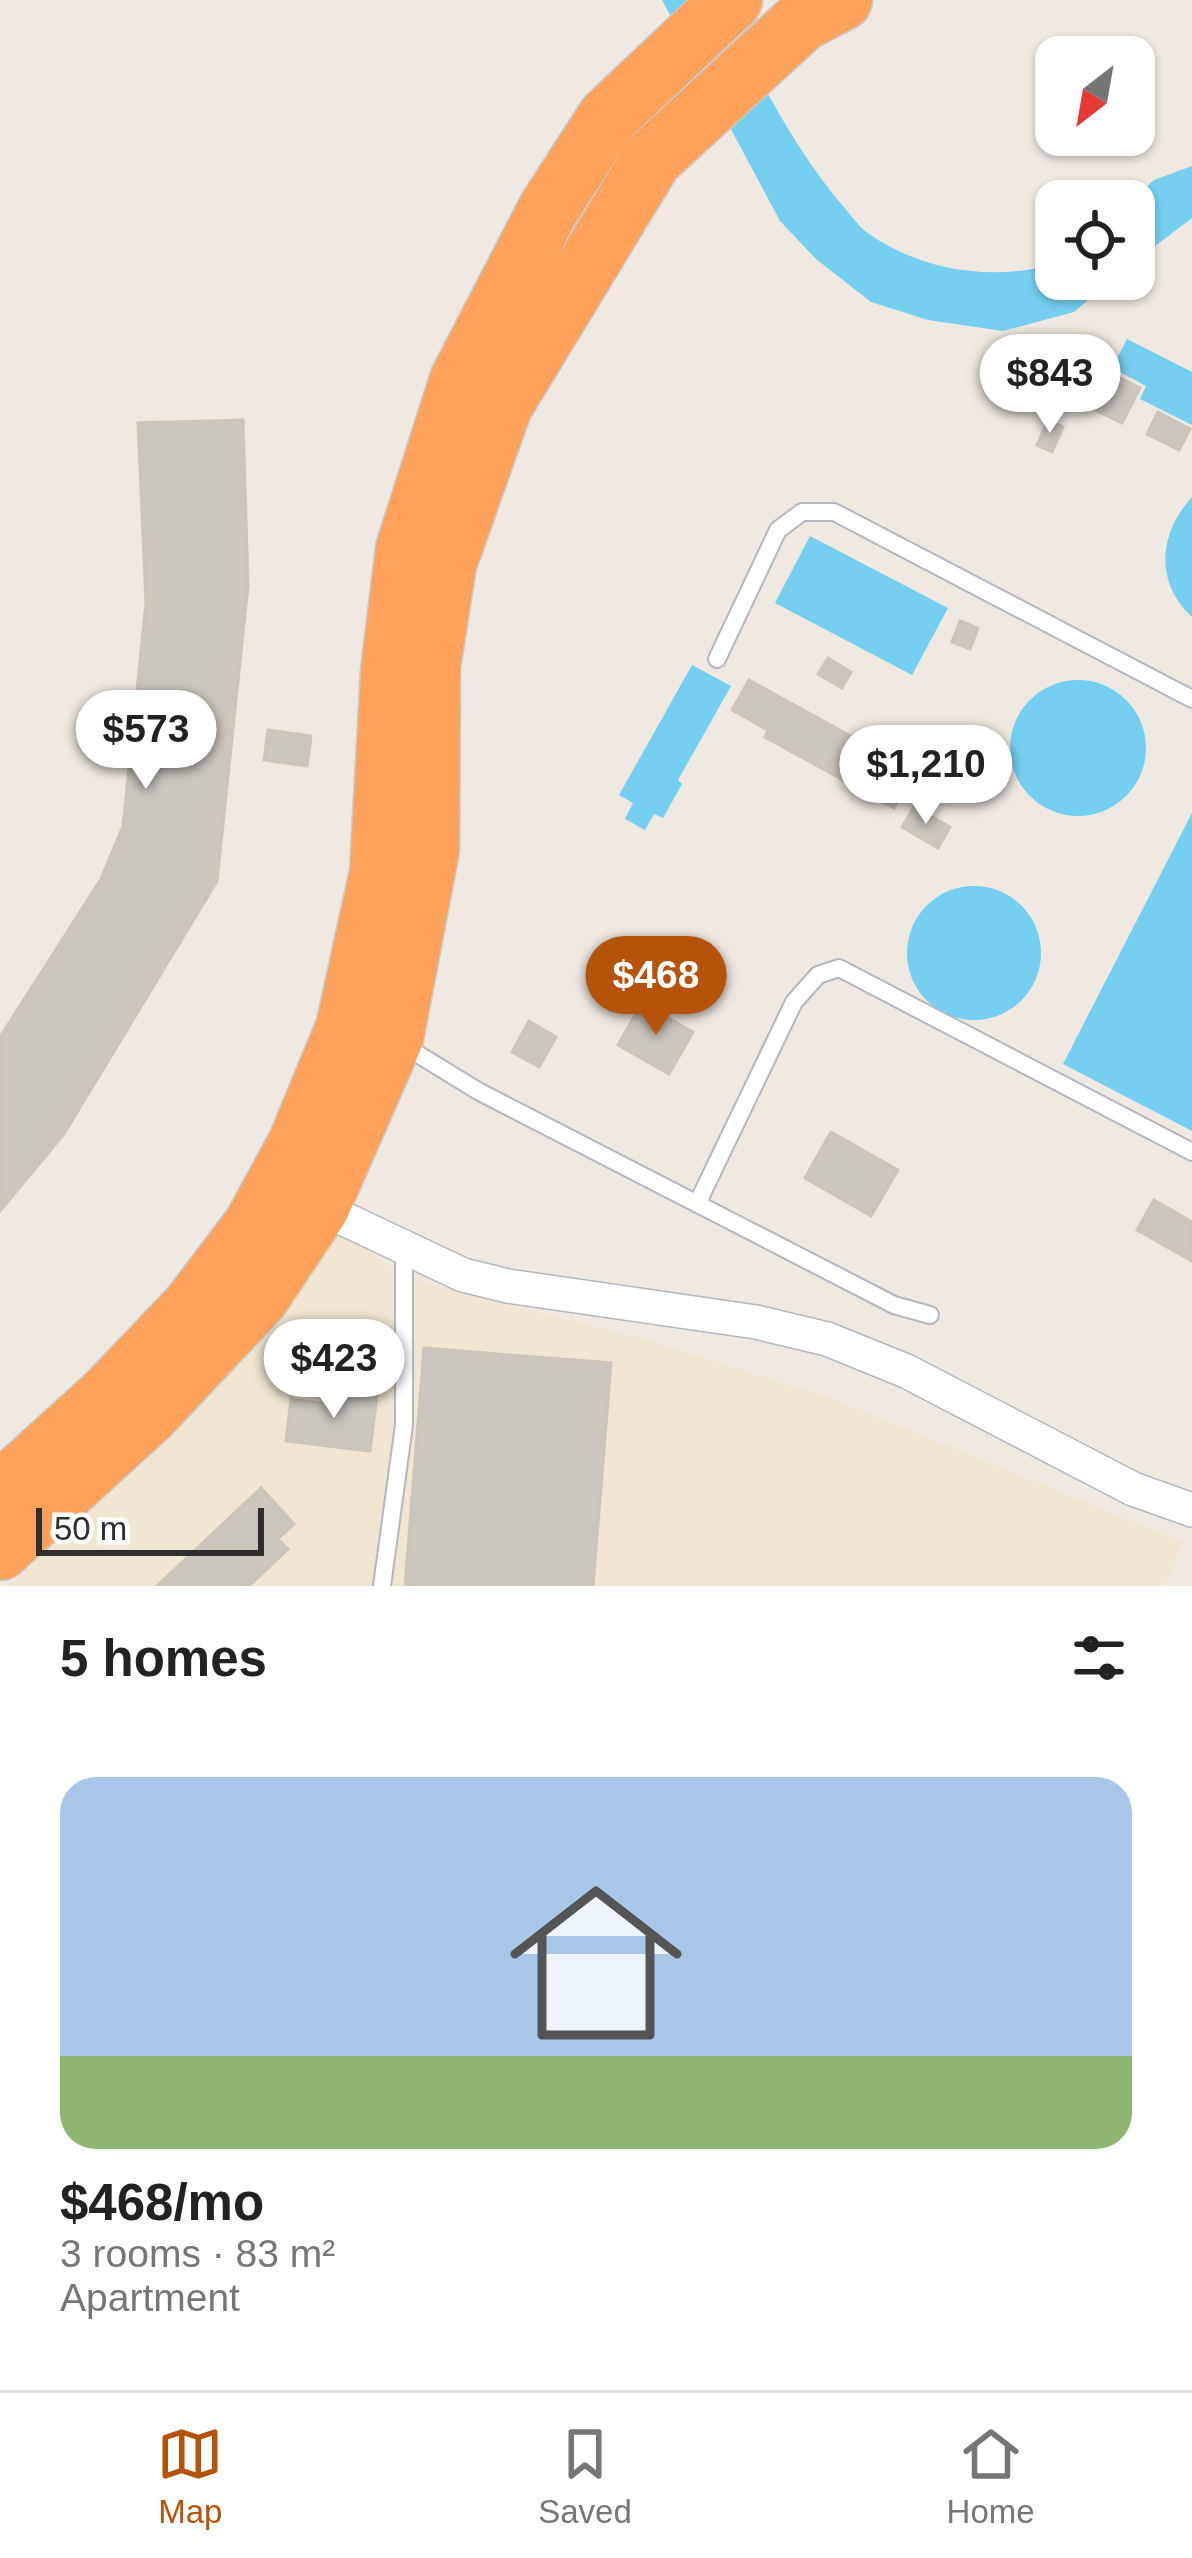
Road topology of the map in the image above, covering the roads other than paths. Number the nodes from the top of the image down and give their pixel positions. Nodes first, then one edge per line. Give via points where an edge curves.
1 (732, 0) edge
2 (822, 10) edge
3 (717, 659) dead end
4 (1192, 699) edge
5 (393, 1038) junction
6 (1192, 1151) edge
7 (697, 1204) junction
8 (319, 1207) junction
9 (404, 1246) junction
10 (930, 1316) dead end
11 (0, 1493) edge
12 (1192, 1510) edge
13 (0, 1550) edge
14 (382, 1586) edge

1 - 11 highway via 608,117 549,208 460,380 406,549 380,873 346,1028 298,1144 254,1225 192,1307
2 - 5 highway via 652,159 502,406 446,564 430,666 429,849
3 - 4 lane via 778,530 802,512 834,512
5 - 7 lane
5 - 8 highway
6 - 7 lane via 839,968 818,975 794,1002
7 - 10 lane
8 - 9 street
8 - 13 highway via 259,1297 150,1412
9 - 12 street via 508,1286 827,1339 906,1371 1133,1489
9 - 14 lane via 404,1424

